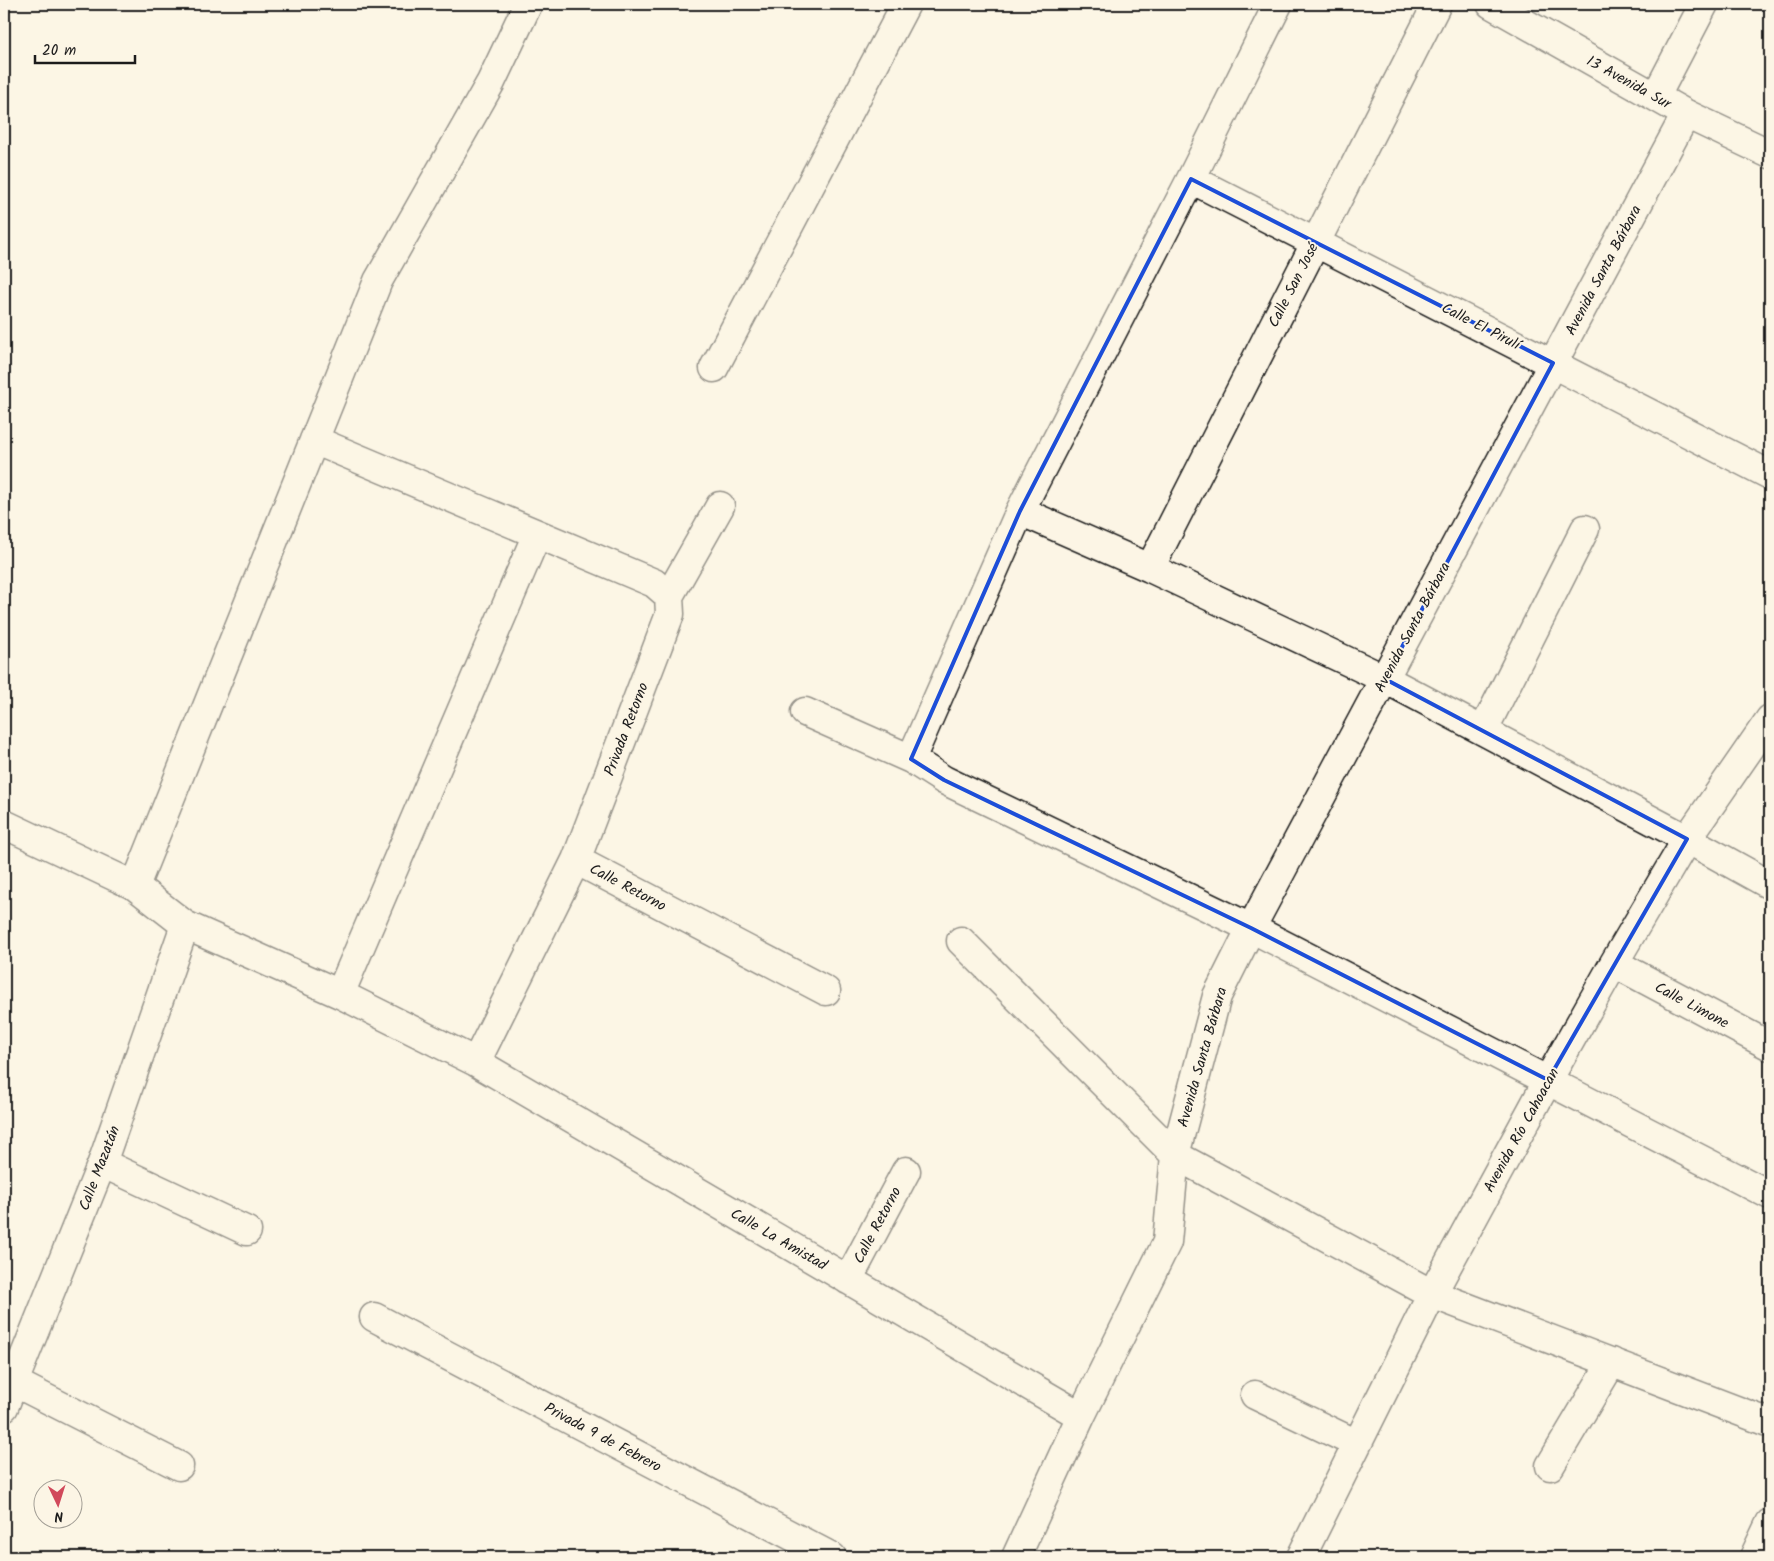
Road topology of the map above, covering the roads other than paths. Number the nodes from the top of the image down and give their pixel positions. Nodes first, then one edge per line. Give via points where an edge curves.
1 (528, 4) edge
2 (906, 4) edge
3 (1278, 4) edge
4 (1437, 4) edge
5 (1491, 4) edge
6 (1704, 4) edge
7 (1656, 96) junction
8 (1686, 114) junction
9 (1770, 154) edge
10 (1191, 180) junction
11 (1315, 242) junction
12 (1553, 363) junction
13 (714, 368) dead end
14 (314, 440) junction
15 (1770, 475) edge
16 (720, 506) dead end
17 (1020, 511) junction
18 (1585, 529) dead end
19 (537, 534) junction
20 (1150, 568) junction
21 (669, 596) junction
22 (1385, 679) junction
23 (805, 712) dead end
24 (1770, 719) edge
25 (1483, 731) junction
26 (911, 759) junction
27 (4, 824) edge
28 (1687, 838) junction
29 (576, 860) junction
30 (1770, 885) edge
31 (135, 886) junction
32 (185, 925) junction
33 (1251, 928) junction
34 (961, 941) dead end
35 (1614, 963) junction
36 (826, 991) dead end
37 (340, 994) junction
38 (1770, 1046) edge
39 (476, 1062) junction
40 (1548, 1080) junction
41 (1175, 1155) junction
42 (102, 1162) junction
43 (906, 1171) dead end
44 (1770, 1195) edge
45 (247, 1231) dead end
46 (848, 1280) junction
47 (1432, 1294) junction
48 (374, 1317) dead end
49 (1612, 1362) junction
50 (9, 1379) edge
51 (1255, 1395) dead end
52 (4, 1407) edge
53 (1082, 1416) junction
54 (1770, 1423) edge
55 (1357, 1444) junction
56 (179, 1466) dead end
57 (1550, 1466) dead end
58 (1770, 1523) edge
59 (832, 1557) edge
60 (1016, 1557) edge
61 (1301, 1557) edge
62 (1754, 1557) edge

1 - 14 street via 491,82 378,281
2 - 13 street
3 - 10 street
4 - 11 street, Calle San José
5 - 7 street, 13 Avenida Sur
6 - 7 street
7 - 8 street, 13 Avenida Sur
8 - 9 street, 13 Avenida Sur
8 - 12 street, Avenida Santa Bárbara
10 - 11 street, Calle El Pirulí
10 - 17 street
11 - 12 street, Calle El Pirulí
11 - 20 street, Calle San José
12 - 15 street, Calle El Pirulí
12 - 22 street, Avenida Santa Bárbara
14 - 19 street
14 - 31 street
16 - 21 street
17 - 20 street
17 - 26 street
18 - 25 street
19 - 21 street via 654,583
19 - 37 street
20 - 22 street
21 - 29 street, Privada Retorno via 670,614
22 - 25 street
22 - 33 street, Avenida Santa Bárbara
23 - 26 street
24 - 28 street, Avenida Río Cahoacan
25 - 28 street
26 - 33 street via 944,780
27 - 31 street, Calle La Amistad
28 - 30 street
28 - 35 street, Avenida Río Cahoacan
29 - 36 street, Calle Retorno
29 - 39 street, Calle Retorno
31 - 32 street, Calle La Amistad
32 - 37 street, Calle La Amistad
32 - 42 street, Calle Mazatán
33 - 40 street
33 - 41 street, Avenida Santa Bárbara via 1217,996
34 - 41 street
35 - 38 street, Calle Limone
35 - 40 street, Avenida Río Cahoacan
37 - 39 street, Calle La Amistad
39 - 46 street, Calle La Amistad
40 - 44 street
40 - 47 street, Avenida Río Cahoacan
41 - 47 street
41 - 53 street, Avenida Santa Bárbara via 1167,1242
42 - 45 street
42 - 50 street, Calle Mazatán
43 - 46 street, Calle Retorno
46 - 53 street, Calle La Amistad
47 - 49 street
47 - 55 street, Avenida Río Cahoacan
48 - 59 street, Privada 9 de Febrero
49 - 54 street
49 - 57 street
50 - 52 street, Calle Mazatán
50 - 56 street
51 - 55 street
53 - 60 street, Avenida Santa Bárbara
55 - 61 street, Avenida Río Cahoacan
58 - 62 street

